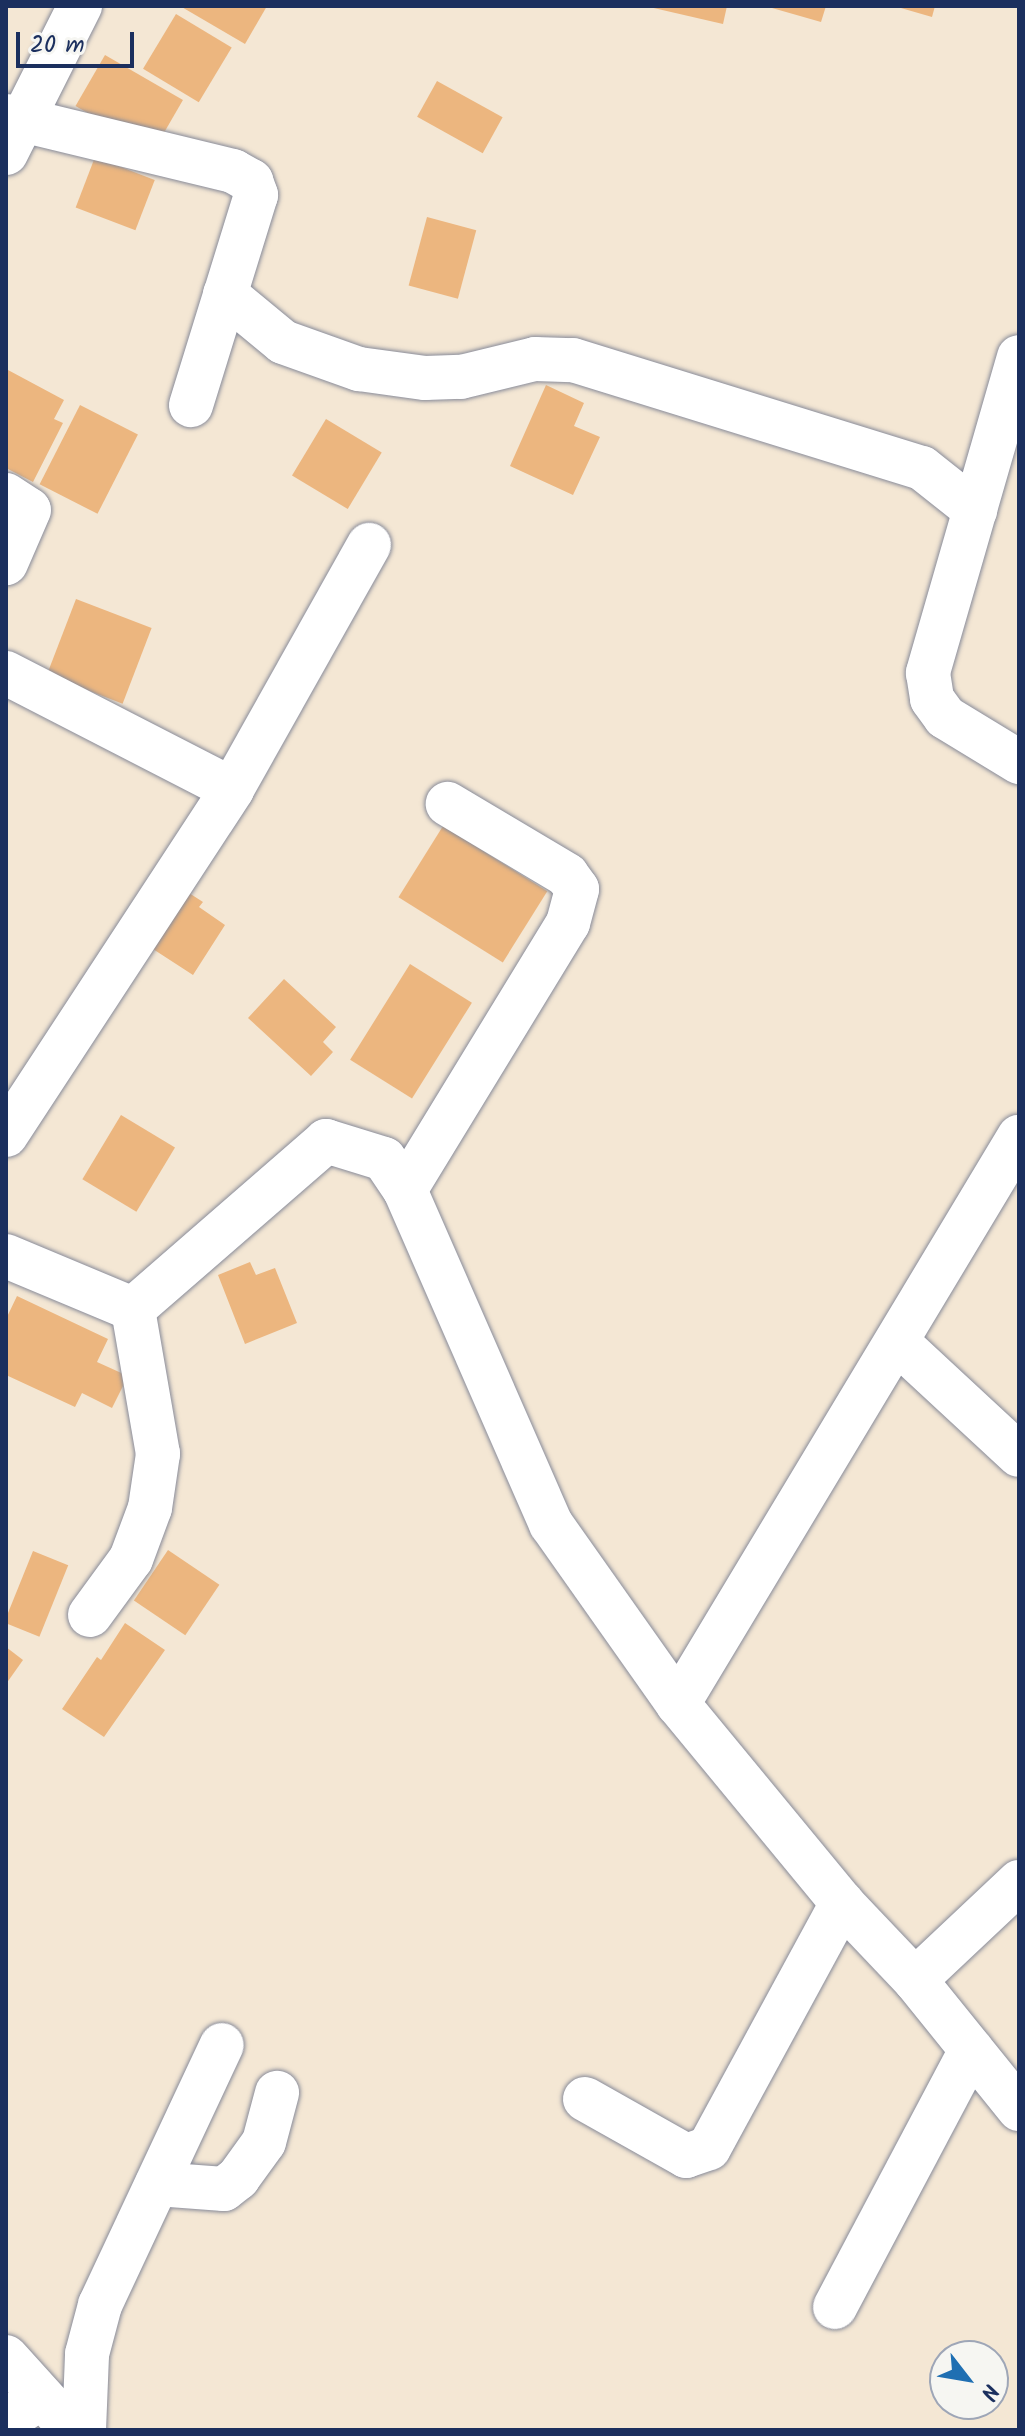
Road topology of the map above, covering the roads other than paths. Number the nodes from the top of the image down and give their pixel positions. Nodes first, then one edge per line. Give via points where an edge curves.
1 (80, 6) edge
2 (11, 130) edge
3 (225, 294) junction
4 (1019, 357) edge
5 (191, 405) dead end
6 (6, 495) edge
7 (975, 510) junction
8 (369, 545) dead end
9 (6, 563) edge
10 (6, 673) edge
11 (1019, 762) edge
12 (232, 789) junction
13 (448, 804) dead end
14 (6, 1135) edge
15 (1019, 1137) edge
16 (405, 1190) junction
17 (6, 1256) edge
18 (133, 1309) junction
19 (897, 1342) junction
20 (1019, 1455) edge
21 (90, 1615) dead end
22 (678, 1704) junction
23 (1019, 1882) edge
24 (842, 1903) junction
25 (915, 1980) junction
26 (222, 2045) dead end
27 (971, 2050) junction
28 (277, 2093) dead end
29 (585, 2099) dead end
30 (1019, 2109) edge
31 (157, 2184) junction
32 (835, 2307) dead end
33 (6, 2357) edge
34 (41, 2397) junction
35 (6, 2421) edge
36 (72, 2430) edge
37 (84, 2430) edge

1 - 2 street
2 - 3 street via 233,171 251,181 256,195
3 - 5 street
3 - 7 street via 283,342 359,369 461,377 535,359 573,360 922,468
4 - 7 street
6 - 9 street via 29,510
7 - 11 street via 928,673 932,699 945,717
8 - 12 street
10 - 12 street
12 - 14 street
13 - 16 street via 567,875 577,889 568,923
15 - 19 street
16 - 18 street via 384,1159 326,1141
16 - 22 street via 551,1524
17 - 18 street
18 - 21 street via 158,1454 150,1508 131,1559
19 - 20 street
19 - 22 street
22 - 24 street
23 - 25 street
24 - 25 street
24 - 29 street via 709,2148 686,2156
25 - 27 street
26 - 31 street
27 - 30 street
27 - 32 street
28 - 31 street via 264,2142 224,2189
31 - 37 street via 100,2305 87,2354
33 - 34 street
34 - 35 street
34 - 36 street

